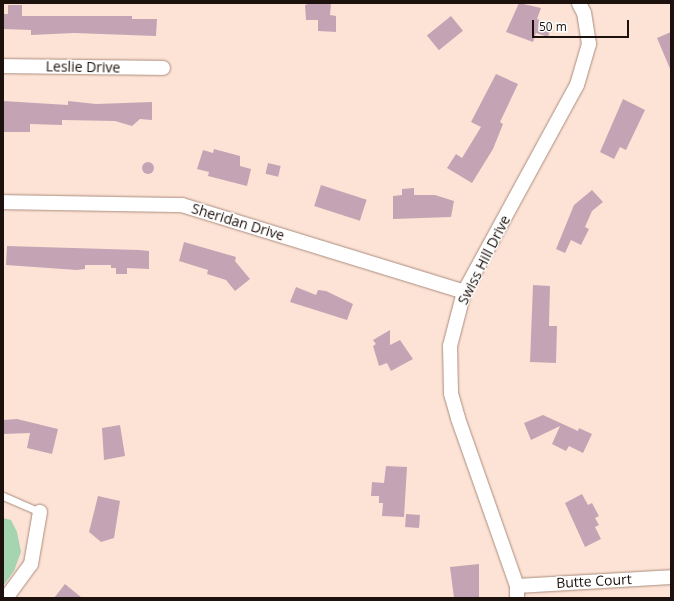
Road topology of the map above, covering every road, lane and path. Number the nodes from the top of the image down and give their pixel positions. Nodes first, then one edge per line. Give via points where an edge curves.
1 (579, 3) edge
2 (3, 66) edge
3 (163, 68) dead end
4 (3, 202) edge
5 (464, 292) junction
6 (3, 496) edge
7 (40, 512) joint
8 (671, 577) edge
9 (517, 592) edge
10 (6, 598) edge

1 - 5 street, Swiss Hill Drive via 584,13 589,44 577,85
2 - 3 street, Leslie Drive
4 - 5 street, Sheridan Drive via 182,205
5 - 9 street, Swiss Hill Drive via 450,346 451,393
6 - 7 lane
7 - 10 street via 31,564
8 - 9 street, Butte Court

